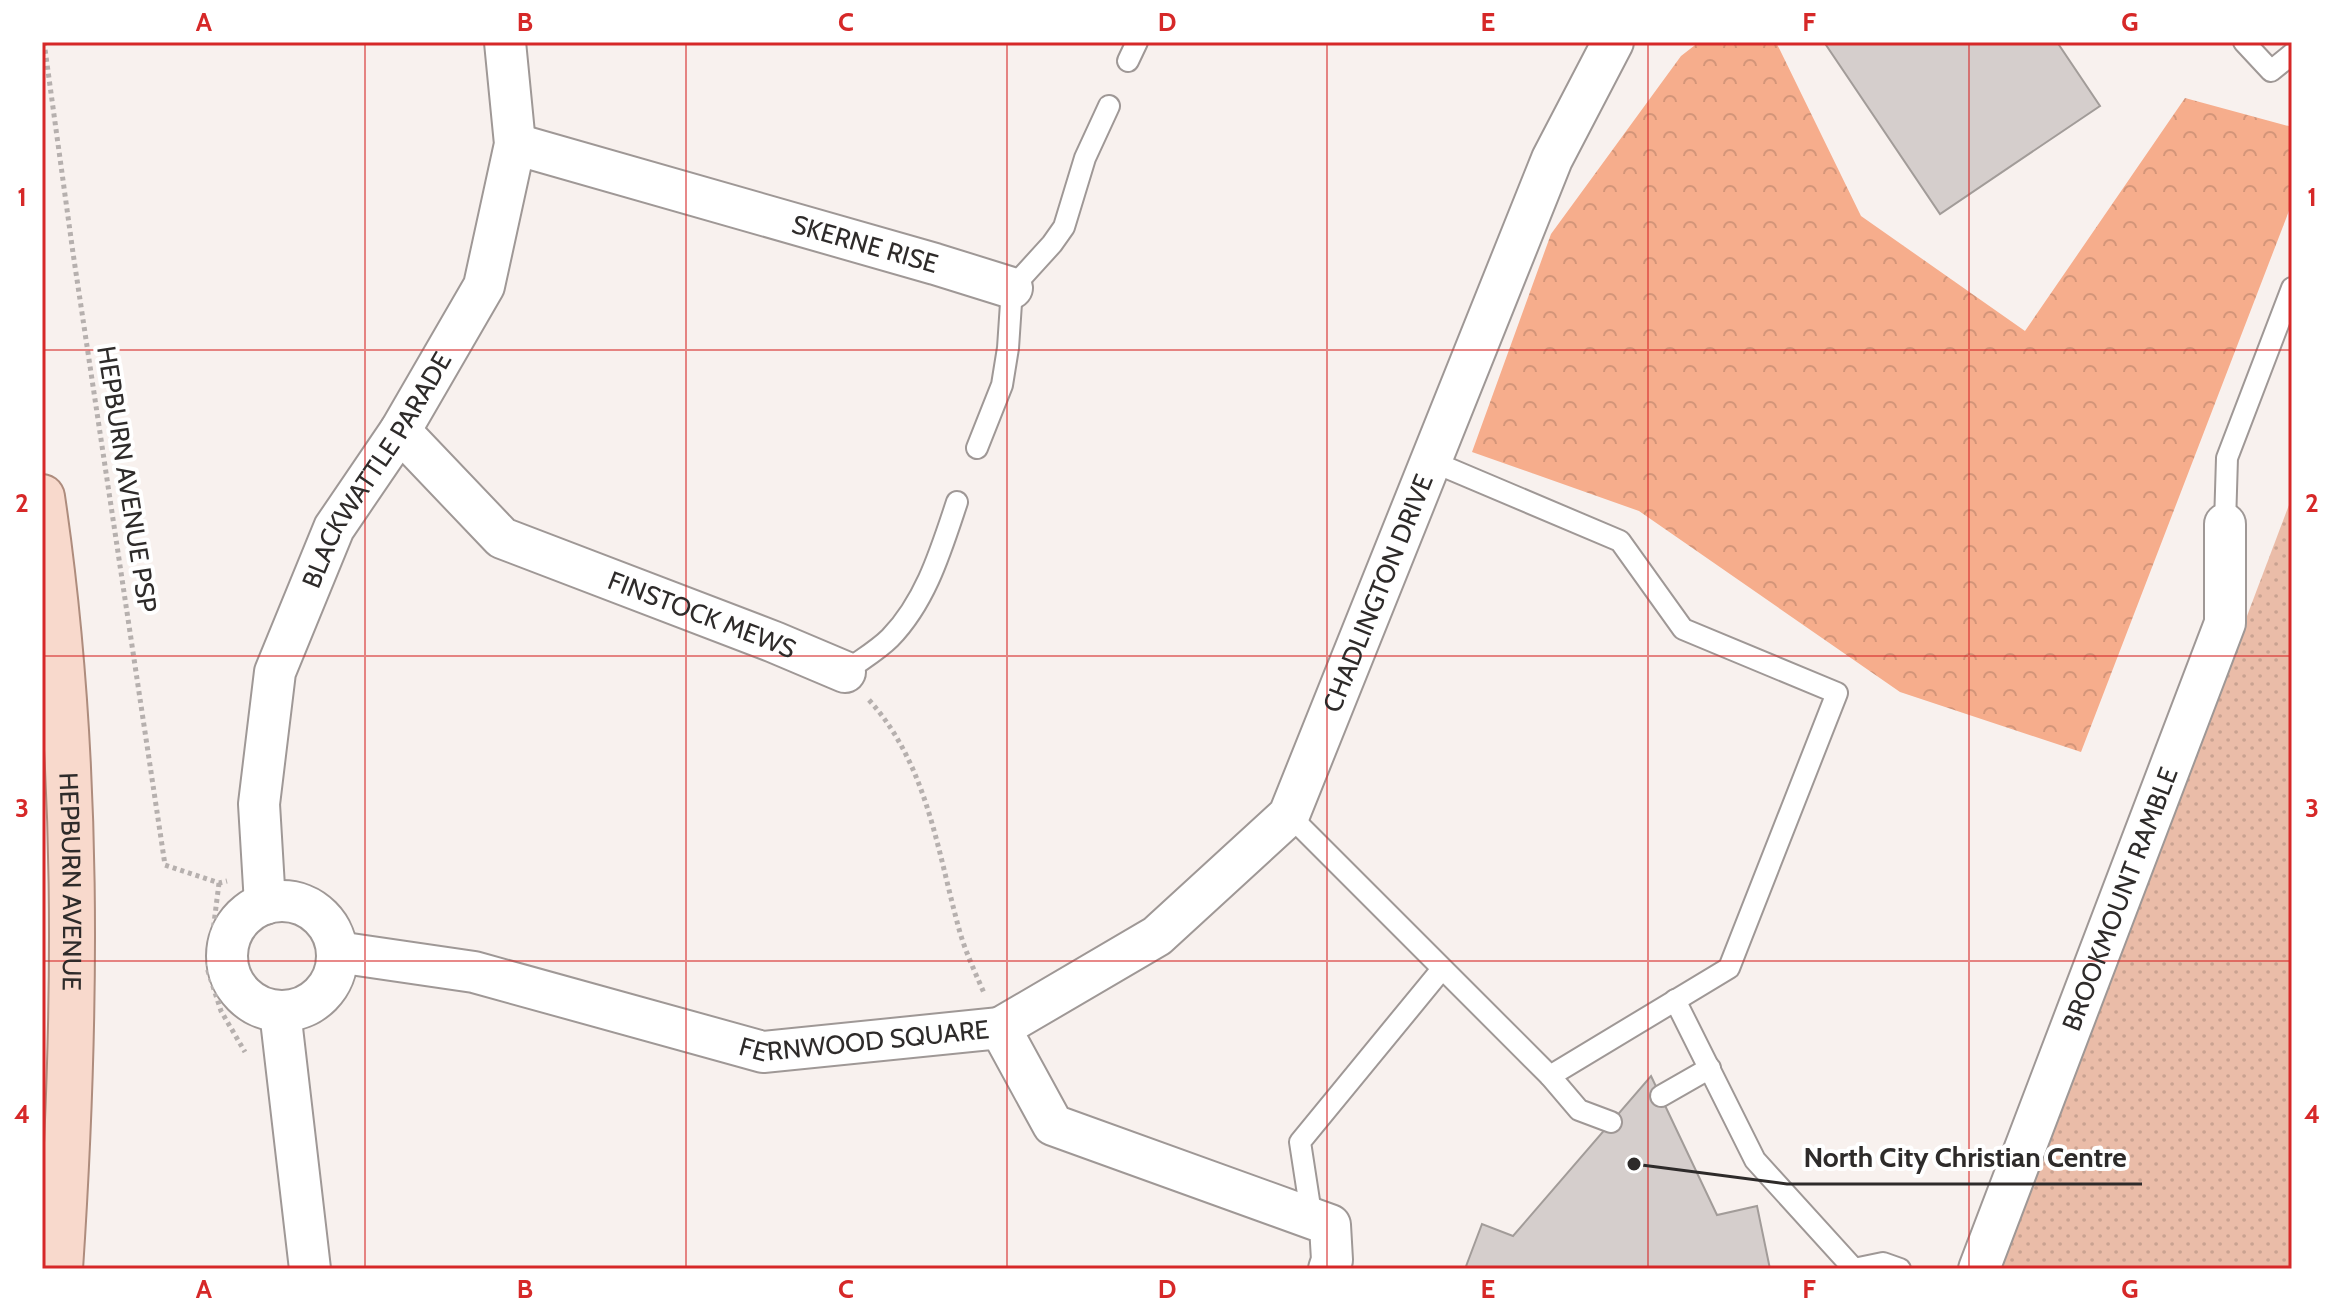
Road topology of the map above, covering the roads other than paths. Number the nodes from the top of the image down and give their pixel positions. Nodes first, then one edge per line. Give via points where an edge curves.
1 (505, 42) edge
2 (1613, 42) edge
3 (2244, 42) edge
4 (2292, 54) edge
5 (1109, 106) dead end
6 (515, 144) junction
7 (1012, 288) junction
8 (2292, 288) edge
9 (400, 431) junction
10 (977, 448) dead end
11 (1431, 461) junction
12 (42, 497) edge
13 (957, 502) dead end
14 (2225, 524) joint
15 (845, 672) joint
16 (1289, 815) junction
17 (265, 904) junction
18 (337, 952) junction
19 (1442, 969) junction
20 (1675, 1000) junction
21 (280, 1011) junction
22 (1000, 1028) junction
23 (1710, 1068) junction
24 (1550, 1076) junction
25 (1661, 1096) dead end
26 (1611, 1122) dead end
27 (1312, 1220) junction
28 (60, 1269) edge
29 (310, 1269) edge
30 (1329, 1269) edge
31 (1854, 1269) edge
32 (1900, 1269) edge
33 (1979, 1269) edge

1 - 6 street, BLACKWATTLE PARADE
2 - 11 street, CHADLINGTON DRIVE via 1552,159
3 - 4 lane via 2271,71
5 - 7 lane via 1085,158 1064,227
6 - 7 street, SKERNE RISE
6 - 9 street, BLACKWATTLE PARADE via 484,286
7 - 10 lane via 1002,385
8 - 14 lane via 2227,458
9 - 15 street, FINSTOCK MEWS via 502,538
9 - 17 street, BLACKWATTLE PARADE via 334,528 275,672 259,804
11 - 16 street, CHADLINGTON DRIVE
11 - 20 lane via 1620,541 1683,629 1837,693 1729,968
12 - 28 main road, HEPBURN AVENUE via 67,750 74,957
13 - 15 lane via 938,560 913,609 889,639
14 - 33 street, BROOKMOUNT RAMBLE via 2225,623
16 - 19 lane
16 - 22 street, CHADLINGTON DRIVE via 1157,936
17 - 18 street via 288,900 307,905 323,917
17 - 21 street via 234,926 227,964 245,998
18 - 21 street via 326,989 312,1002
18 - 22 street, FERNWOOD SQUARE via 474,972 763,1052
19 - 24 lane
19 - 27 lane via 1300,1142
20 - 23 lane
20 - 24 lane
21 - 29 street
22 - 27 street, FERNWOOD SQUARE via 1053,1125
23 - 25 lane
23 - 31 lane via 1755,1160
24 - 26 lane via 1579,1110
27 - 30 street via 1330,1225
31 - 32 lane via 1883,1263

